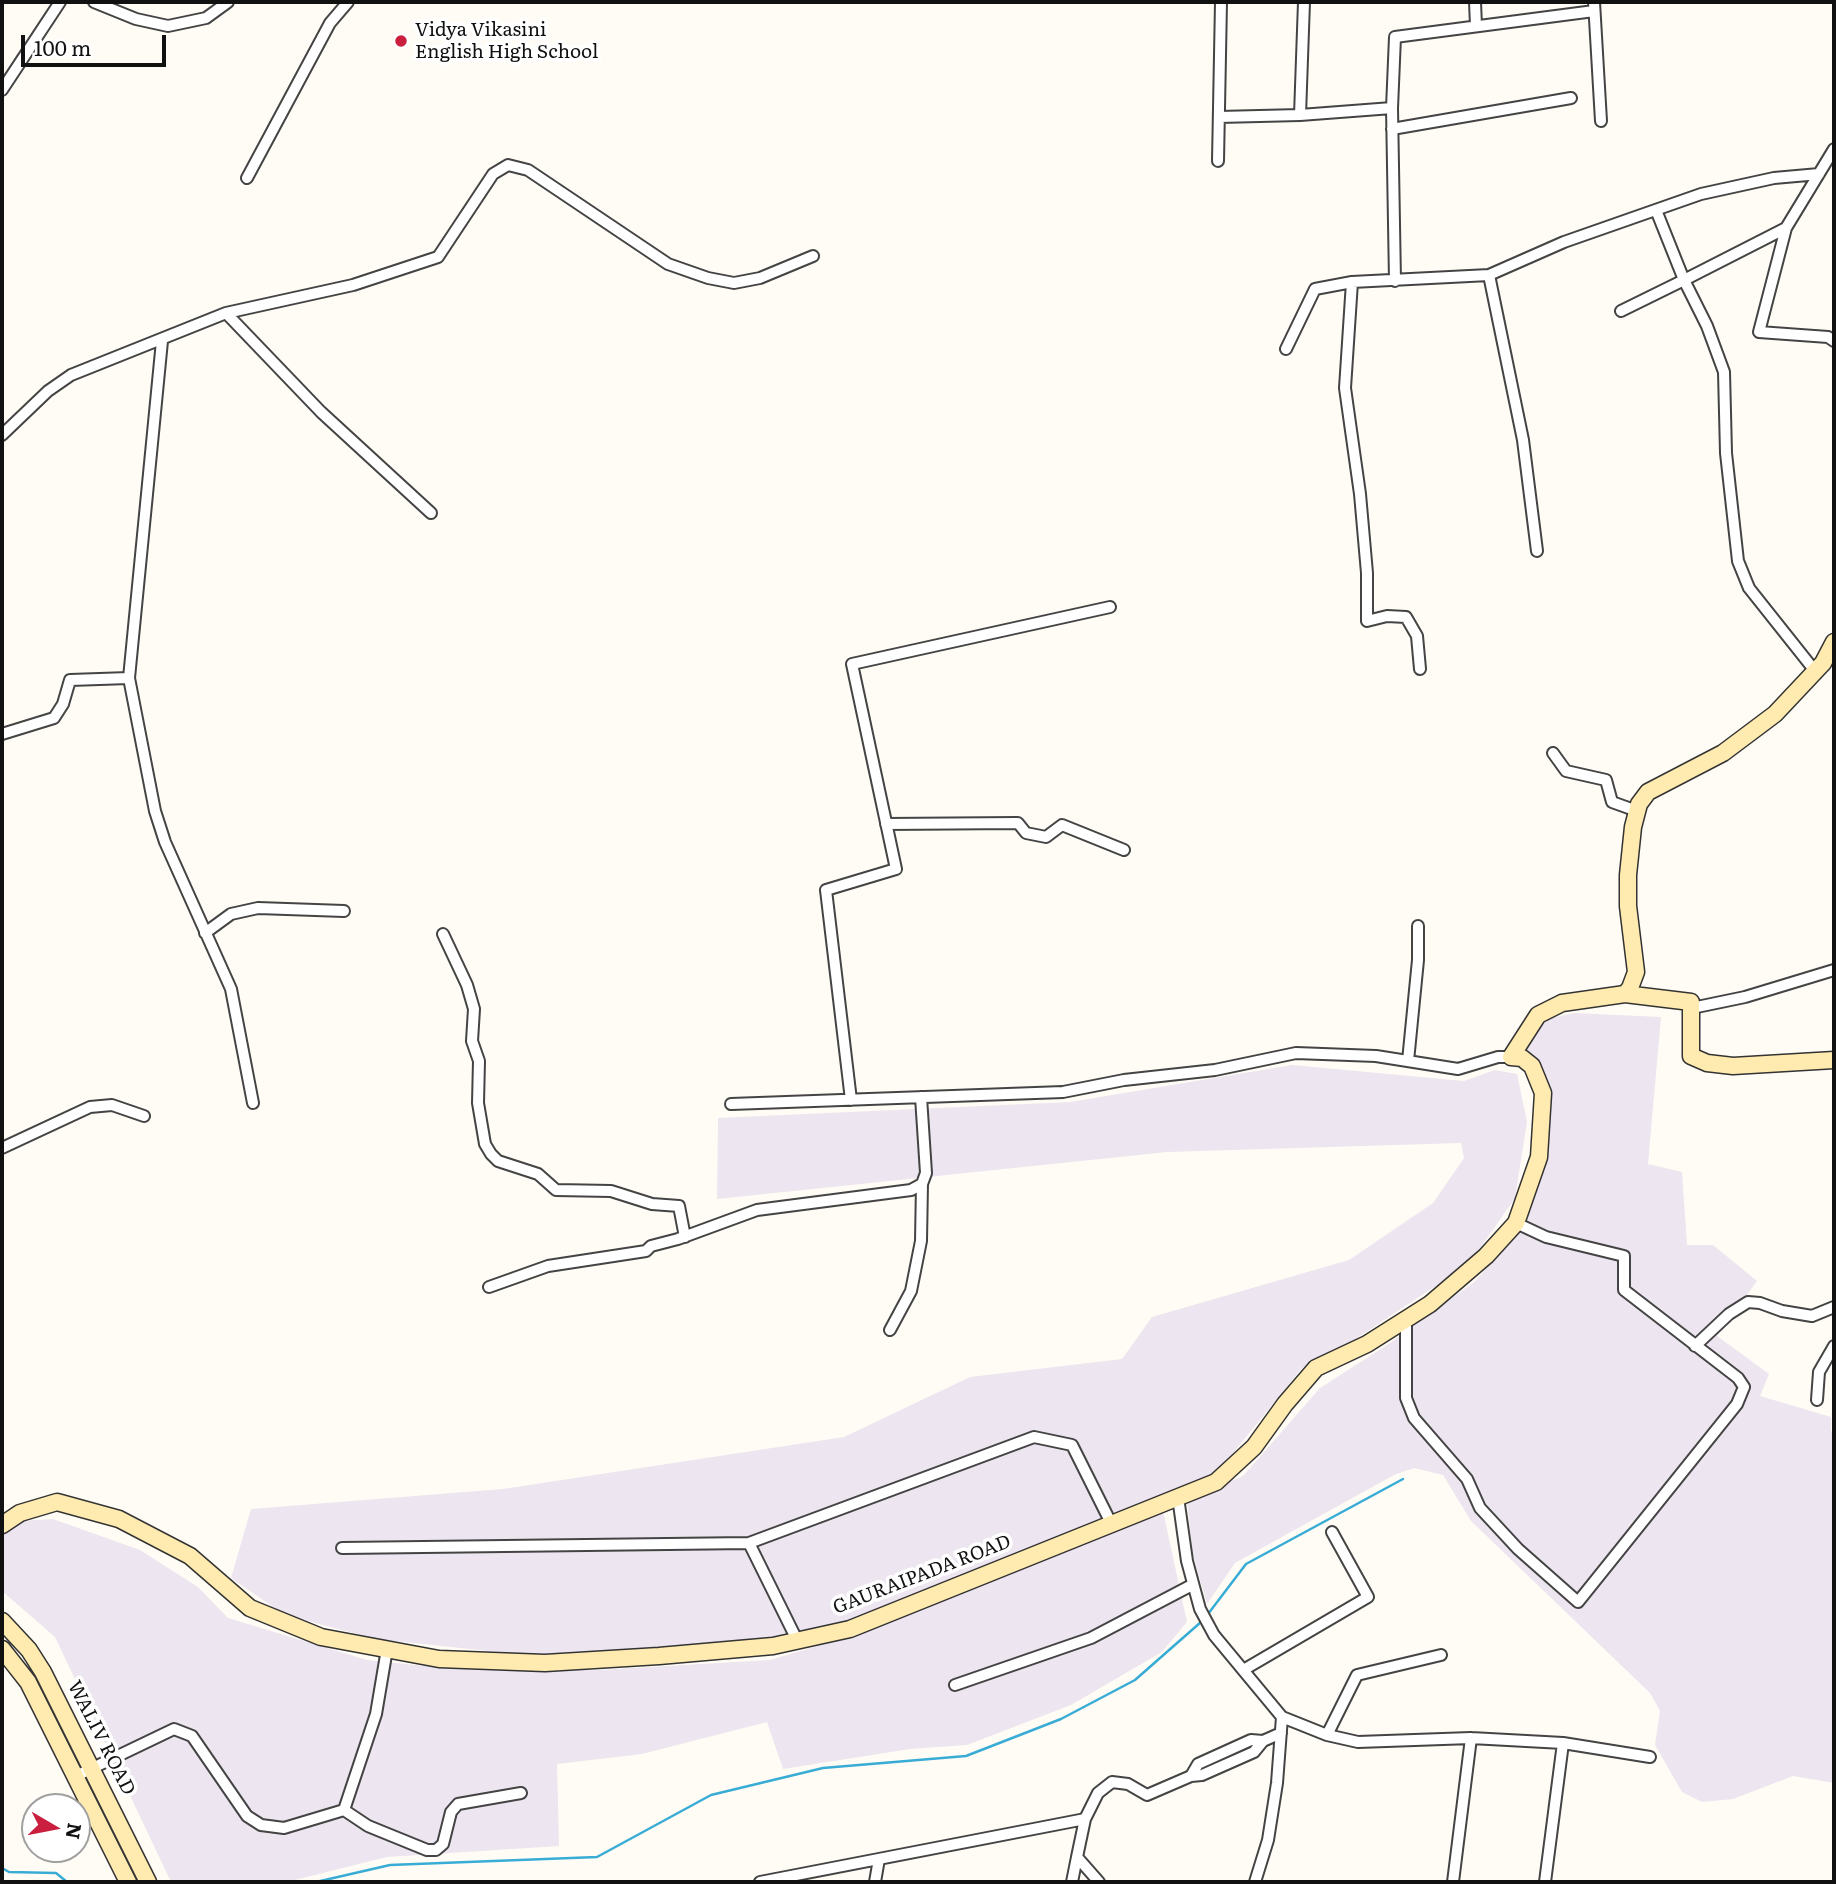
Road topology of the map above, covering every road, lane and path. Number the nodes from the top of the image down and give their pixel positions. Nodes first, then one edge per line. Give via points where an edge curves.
1 (60, 2) edge
2 (94, 2) edge
3 (228, 2) edge
4 (348, 2) edge
5 (1221, 2) edge
6 (1304, 2) edge
7 (1475, 2) edge
8 (1594, 7) edge
9 (1476, 26) junction
10 (2, 90) edge
11 (1571, 98) dead end
12 (1392, 108) junction
13 (1300, 116) junction
14 (1219, 117) junction
15 (1601, 121) dead end
16 (1392, 129) junction
17 (1834, 149) edge
18 (1218, 160) dead end
19 (1819, 174) junction
20 (247, 178) dead end
21 (1656, 210) junction
22 (1786, 228) junction
23 (813, 256) dead end
24 (1489, 275) junction
25 (1684, 280) junction
26 (1395, 281) junction
27 (1352, 282) junction
28 (1621, 311) dead end
29 (226, 313) junction
30 (162, 341) junction
31 (1834, 341) edge
32 (1286, 349) dead end
33 (2, 435) edge
34 (431, 513) dead end
35 (1536, 551) dead end
36 (1110, 607) dead end
37 (1834, 643) edge
38 (1420, 669) dead end
39 (1815, 671) junction
40 (129, 678) junction
41 (2, 734) edge
42 (1553, 753) dead end
43 (1637, 811) junction
44 (886, 824) junction
45 (1124, 850) dead end
46 (344, 911) dead end
47 (1418, 926) dead end
48 (205, 933) junction
49 (443, 934) dead end
50 (1834, 970) edge
51 (1625, 995) junction
52 (1692, 1008) junction
53 (1511, 1057) junction
54 (1834, 1060) edge
55 (1408, 1061) junction
56 (920, 1097) junction
57 (851, 1100) junction
58 (253, 1103) dead end
59 (731, 1104) dead end
60 (145, 1116) dead end
61 (2, 1148) edge
62 (922, 1184) junction
63 (1516, 1223) junction
64 (685, 1237) junction
65 (489, 1287) dead end
66 (1834, 1307) edge
67 (1406, 1319) junction
68 (890, 1330) dead end
69 (1695, 1346) junction
70 (1834, 1346) edge
71 (1816, 1400) dead end
72 (1178, 1497) junction
73 (1111, 1523) junction
74 (2, 1525) edge
75 (1332, 1532) dead end
76 (750, 1543) junction
77 (342, 1548) dead end
78 (1192, 1585) junction
79 (2, 1621) edge
80 (797, 1640) junction
81 (2, 1649) edge
82 (387, 1649) junction
83 (1441, 1655) dead end
84 (1245, 1669) junction
85 (955, 1685) dead end
86 (1282, 1717) junction
87 (1281, 1733) junction
88 (1327, 1735) junction
89 (1471, 1738) junction
90 (1563, 1743) junction
91 (1650, 1758) dead end
92 (93, 1768) junction
93 (76, 1776) junction
94 (521, 1793) dead end
95 (344, 1810) junction
96 (1085, 1819) junction
97 (1077, 1857) junction
98 (879, 1859) junction
99 (128, 1882) edge
100 (148, 1882) edge
101 (760, 1882) edge
102 (875, 1882) edge
103 (1072, 1882) edge
104 (1099, 1882) edge
105 (1255, 1882) edge
106 (1453, 1882) edge
107 (1545, 1882) edge

1 - 10 street
2 - 3 street via 168,26 206,18
4 - 20 street via 330,23
5 - 14 street
6 - 13 street
7 - 9 street
8 - 9 street
8 - 15 street
9 - 12 street via 1395,37
11 - 16 street
12 - 13 street
12 - 16 street
13 - 14 street
14 - 18 street
16 - 26 street
17 - 19 street
19 - 21 street via 1774,178 1701,194
19 - 22 street
21 - 24 street via 1564,242
21 - 25 street
22 - 25 street
22 - 31 street via 1759,332
23 - 29 street via 760,278 734,283 708,278 668,264 528,170 508,165 493,174 438,257 353,285
24 - 26 street
24 - 35 street via 1523,440
25 - 28 street
25 - 39 street via 1724,372 1726,453 1738,561 1749,588
26 - 27 street
27 - 32 street via 1315,289
27 - 38 street via 1345,388 1360,494 1367,621 1406,618 1417,636
29 - 30 street
29 - 34 street via 321,412
30 - 33 street via 71,375
30 - 40 street
36 - 44 street via 852,664
37 - 39 street
39 - 43 street via 1775,714 1723,753 1648,792
40 - 41 street via 70,680 54,718
40 - 48 street via 155,811
42 - 43 street via 1566,771 1606,780 1612,802
43 - 51 street via 1628,905 1636,972
44 - 45 street via 1018,823 1026,833 1046,837 1062,825
44 - 57 street via 896,869 826,890
46 - 48 street via 258,908 231,914
47 - 55 street
48 - 58 street via 230,989
49 - 64 street via 474,1009 478,1103 491,1154 498,1161 537,1174 556,1190 611,1192 679,1206
50 - 52 street via 1745,998
51 - 52 street via 1692,1002
51 - 53 street via 1562,1003 1538,1015
52 - 54 street via 1691,1056 1707,1063 1733,1066
53 - 55 street via 1458,1069
53 - 63 street, GAURAIPADA ROAD via 1532,1066 1543,1093 1539,1157
55 - 56 street via 1296,1053 1063,1092
56 - 57 street
56 - 62 street via 926,1173
57 - 59 street
60 - 61 street via 112,1105 90,1107
62 - 64 street via 911,1190 757,1210
62 - 68 street via 920,1241 911,1291
63 - 67 street, GAURAIPADA ROAD via 1486,1256
63 - 69 street via 1546,1237 1624,1256 1624,1290
64 - 65 street via 646,1251 548,1266
66 - 69 street via 1812,1316 1748,1303
67 - 69 street via 1406,1398 1414,1418 1466,1479 1480,1508 1578,1602 1743,1394 1738,1378
67 - 72 street, GAURAIPADA ROAD via 1316,1368 1235,1465 1216,1482
70 - 71 street via 1819,1372
72 - 73 street, GAURAIPADA ROAD
72 - 78 street
73 - 76 street via 1072,1446 1034,1437
73 - 80 street, GAURAIPADA ROAD via 850,1629
74 - 82 street, GAURAIPADA ROAD via 20,1513 57,1502 119,1519 190,1556 250,1608 321,1637
75 - 84 street via 1368,1597
76 - 77 street
76 - 80 street
78 - 84 street via 1214,1635
78 - 85 street via 1090,1638
79 - 92 street, WALIV ROAD via 43,1672
80 - 82 street, GAURAIPADA ROAD via 773,1646 545,1663 439,1659
81 - 93 street, WALIV ROAD via 27,1682
82 - 95 street via 376,1714
83 - 88 street via 1357,1675
84 - 86 street
86 - 87 street
86 - 88 street
87 - 96 street via 1263,1741 1251,1740 1198,1764 1191,1776 1147,1796 1128,1784 1112,1782 1098,1793
87 - 105 street via 1270,1829
88 - 89 street via 1359,1742
89 - 90 street
89 - 106 street
90 - 91 street
90 - 107 street
92 - 93 street
92 - 95 street via 174,1729 192,1736 247,1816 261,1825 285,1828
92 - 100 street, WALIV ROAD
93 - 99 street, WALIV ROAD
94 - 95 street via 458,1804 443,1844 436,1850 368,1826
96 - 97 street
96 - 98 street
97 - 103 street
97 - 104 street
98 - 101 street
98 - 102 street

